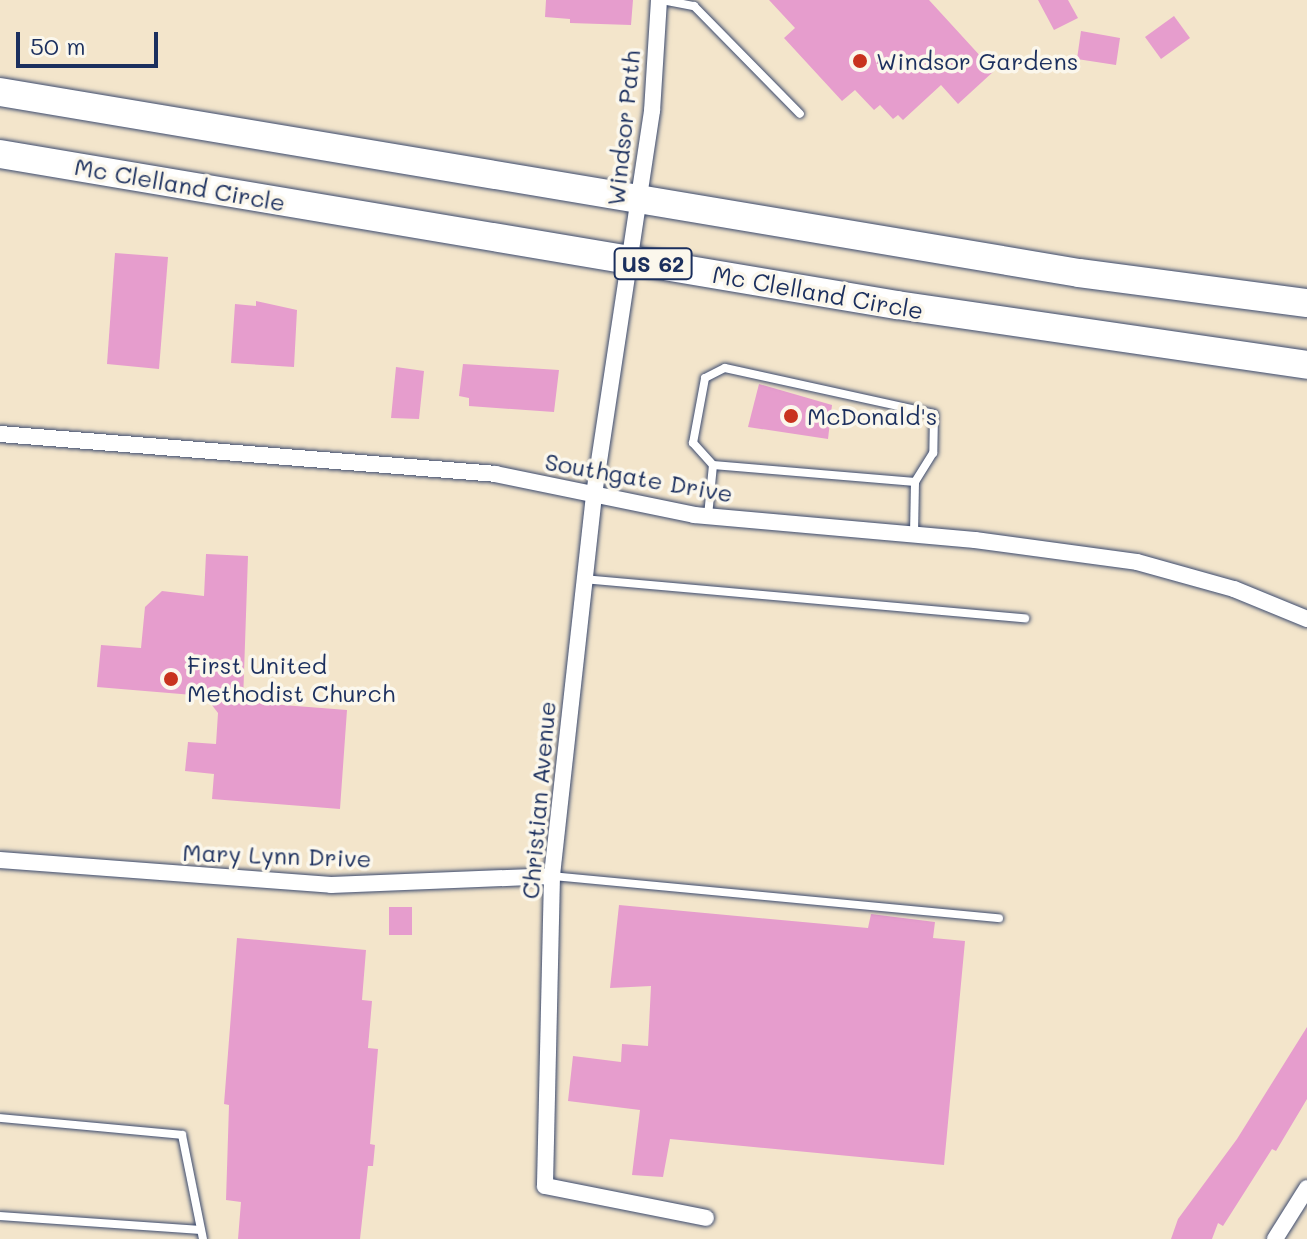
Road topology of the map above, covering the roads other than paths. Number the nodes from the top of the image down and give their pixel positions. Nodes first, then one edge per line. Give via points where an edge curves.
1 (660, 0) edge
2 (0, 92) edge
3 (800, 114) dead end
4 (0, 154) edge
5 (641, 201) junction
6 (631, 260) junction
7 (1307, 303) edge
8 (1307, 365) edge
9 (0, 434) edge
10 (713, 465) junction
11 (915, 482) junction
12 (594, 495) junction
13 (708, 517) junction
14 (914, 535) junction
15 (584, 579) junction
16 (1025, 618) dead end
17 (1307, 619) edge
18 (0, 860) edge
19 (552, 876) junction
20 (999, 918) dead end
21 (0, 1118) edge
22 (1307, 1188) edge
23 (0, 1216) edge
24 (706, 1218) dead end
25 (202, 1235) edge
26 (1275, 1239) edge

1 - 3 lane via 694,6
1 - 5 street, Windsor Path
2 - 5 highway, US 62
4 - 6 highway, Mc Clelland Circle / US 62
5 - 6 street, Windsor Path
5 - 7 highway, US 62 via 1079,273
6 - 8 highway, Mc Clelland Circle / US 62 via 998,322
6 - 12 street, Christian Avenue
9 - 12 street, Southgate Drive via 495,474
10 - 11 lane
10 - 11 lane via 693,443 705,378 725,368 934,414 933,453
10 - 13 lane
11 - 14 lane
12 - 13 street, Southgate Drive
12 - 15 street, Christian Avenue
13 - 14 street, Southgate Drive
14 - 17 street, Southgate Drive via 1137,562 1234,589
15 - 16 lane
15 - 19 street, Christian Avenue
18 - 19 street, Mary Lynn Drive via 331,885
19 - 20 lane
19 - 24 street, Christian Avenue via 545,1186
21 - 25 lane via 182,1135
22 - 26 street
23 - 25 lane

